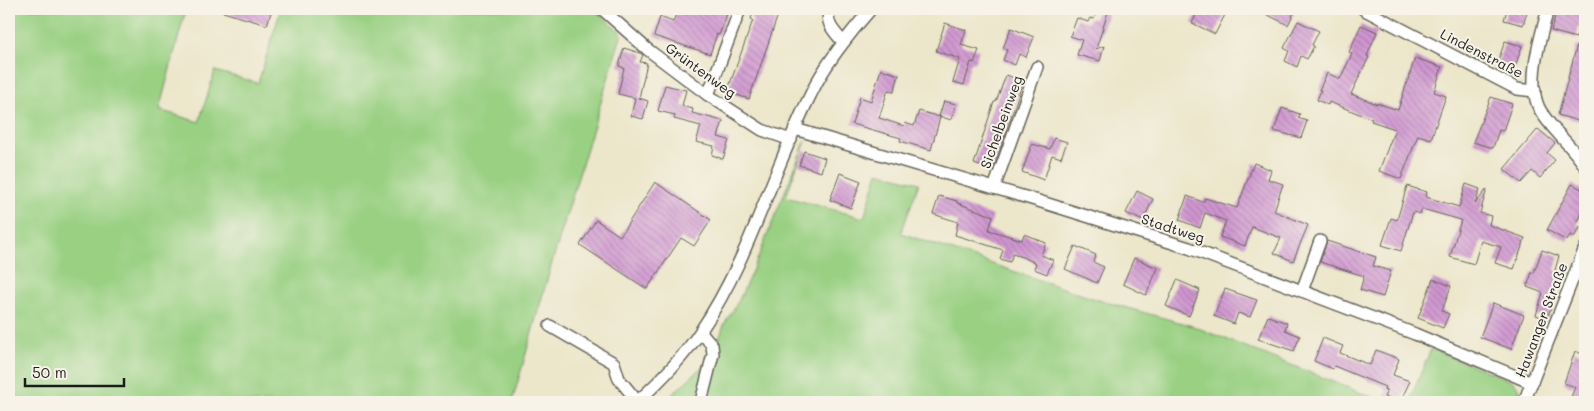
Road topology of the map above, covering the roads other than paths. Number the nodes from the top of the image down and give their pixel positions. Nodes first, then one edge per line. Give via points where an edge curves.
1 (602, 9) edge
2 (740, 9) edge
3 (829, 9) edge
4 (871, 9) edge
5 (1363, 9) edge
6 (1548, 9) edge
7 (843, 42) junction
8 (1037, 67) dead end
9 (1535, 91) junction
10 (708, 95) junction
11 (793, 135) junction
12 (1585, 166) edge
13 (994, 188) junction
14 (1320, 241) dead end
15 (1585, 248) edge
16 (1302, 291) junction
17 (550, 326) dead end
18 (701, 332) junction
19 (1532, 383) junction
20 (637, 402) edge
21 (701, 402) edge
22 (1524, 402) edge

1 - 10 street, Grüntenweg via 647,49
2 - 10 street
3 - 7 street via 827,18 831,28
4 - 7 street
5 - 9 street, Lindenstraße via 1518,89
6 - 9 street via 1535,62
7 - 11 street via 818,81
8 - 13 street, Sichelbeinweg
9 - 12 street via 1538,107
10 - 11 street, Grüntenweg via 762,130
11 - 13 street, Stadtweg
11 - 18 street via 743,252
13 - 16 street, Stadtweg via 1189,248
14 - 16 street
15 - 19 street, Hawanger Straße
16 - 19 street, Stadtweg
17 - 20 street via 614,363 619,379
18 - 20 street via 683,356
18 - 21 street via 712,345 713,354
19 - 22 street, Hawanger Straße

